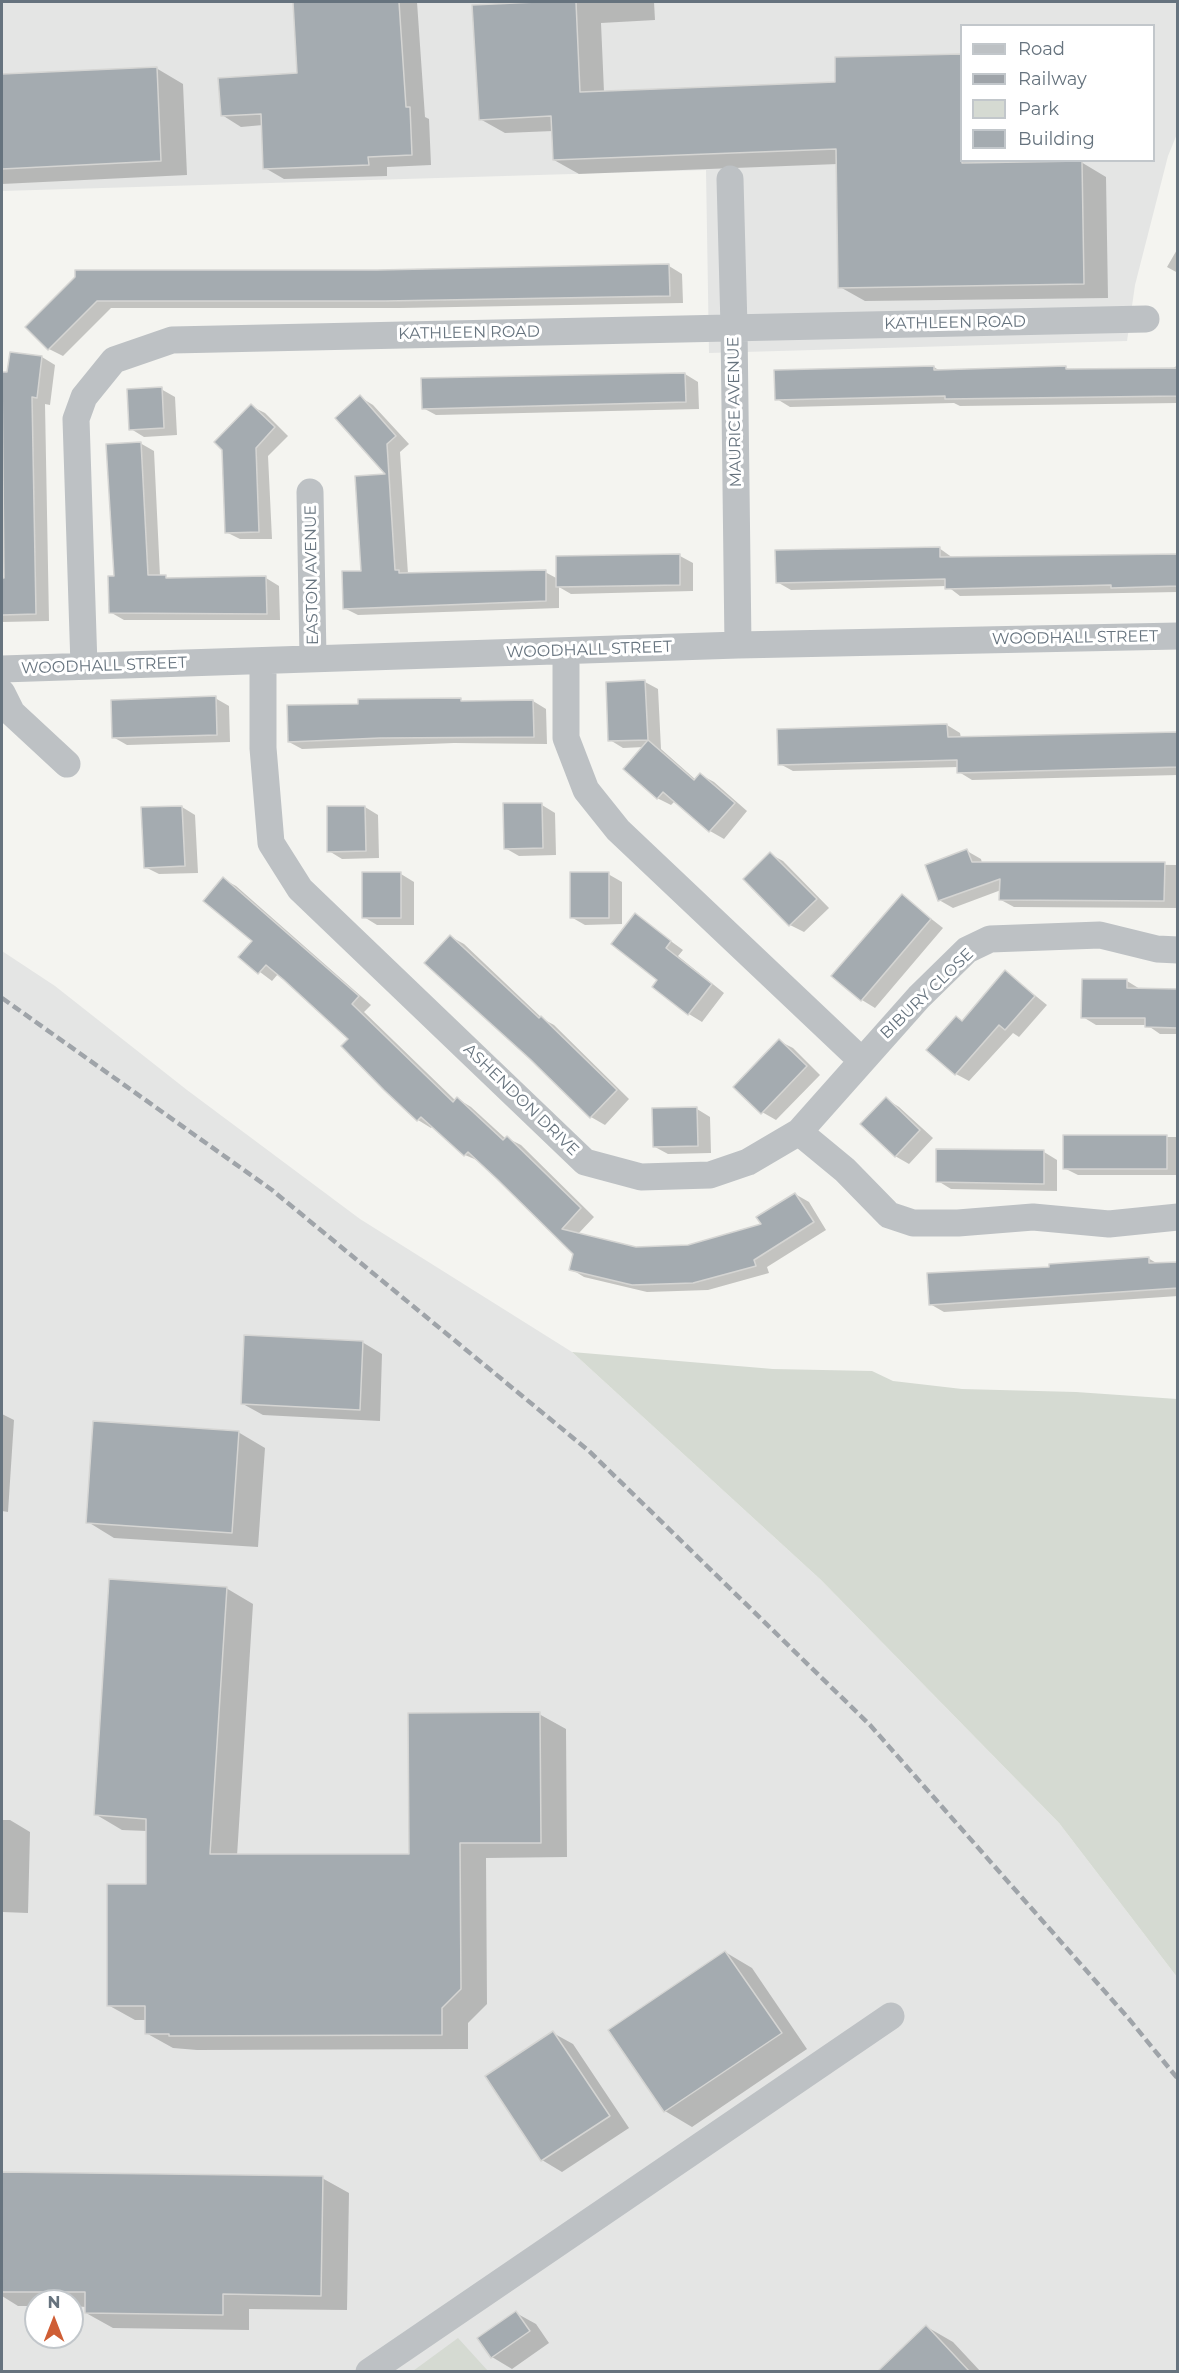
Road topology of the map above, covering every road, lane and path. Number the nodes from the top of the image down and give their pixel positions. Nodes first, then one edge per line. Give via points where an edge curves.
1 (729, 179) dead end
2 (1146, 319) dead end
3 (734, 327) junction
4 (310, 492) dead end
5 (1178, 636) edge
6 (738, 645) junction
7 (566, 651) junction
8 (314, 658) junction
9 (263, 661) junction
10 (84, 666) junction
11 (2, 669) edge
12 (2, 693) edge
13 (67, 764) dead end
14 (1178, 950) edge
15 (861, 1060) junction
16 (799, 1132) junction
17 (1178, 1217) edge
18 (891, 2016) dead end
19 (369, 2372) edge

1 - 3 street, MAURICE AVENUE
2 - 3 street, KATHLEEN ROAD
3 - 6 street, MAURICE AVENUE
3 - 10 street, KATHLEEN ROAD via 172,340 114,360 84,397 76,419
4 - 8 street, EASTON AVENUE
5 - 6 street, WOODHALL STREET
6 - 7 street, WOODHALL STREET
7 - 8 street, WOODHALL STREET
7 - 15 street via 566,738 586,790 618,830
8 - 9 street, WOODHALL STREET
9 - 10 street, WOODHALL STREET
9 - 16 street, ASHENDON DRIVE via 263,748 271,843 294,880 585,1162 641,1177 710,1175 747,1162
10 - 11 street, WOODHALL STREET
12 - 13 street via 12,712
14 - 15 street, BIBURY CLOSE via 1100,935 990,939 968,950
15 - 16 street, ASHENDON DRIVE
16 - 17 street via 845,1170 889,1215 913,1222 958,1224 1033,1217 1109,1224
18 - 19 street

